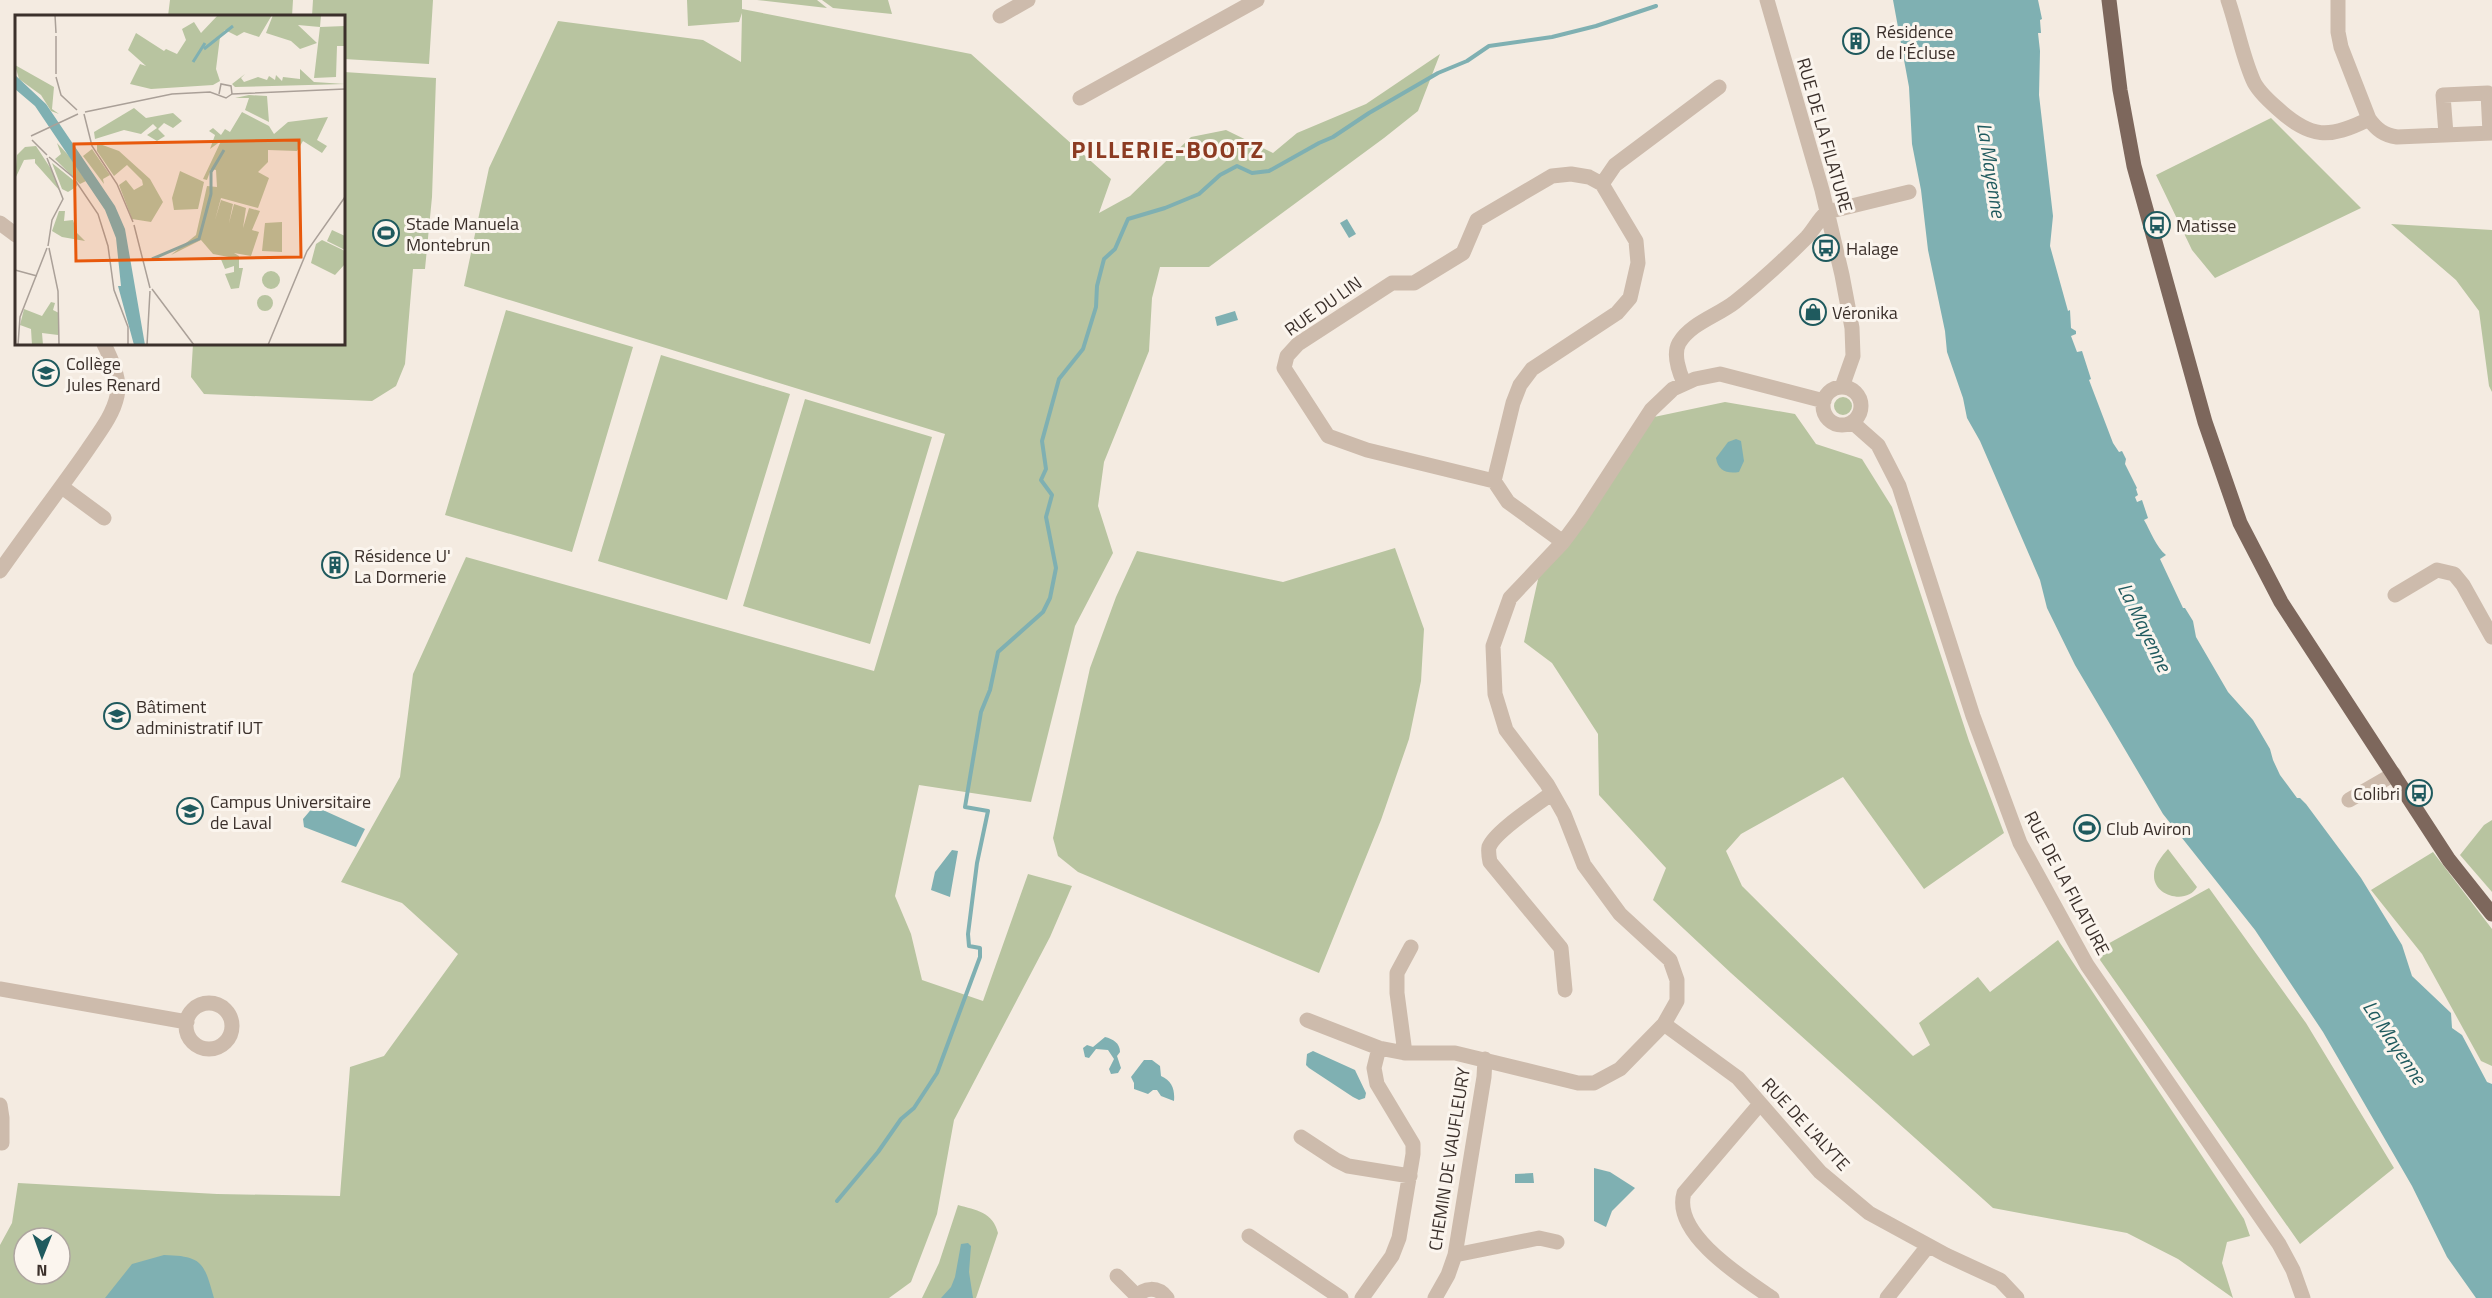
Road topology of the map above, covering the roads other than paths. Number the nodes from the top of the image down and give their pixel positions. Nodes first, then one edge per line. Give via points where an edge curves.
1 (1028, 0) edge
2 (1257, 0) edge
3 (1767, 0) edge
4 (2109, 0) edge
5 (2228, 0) edge
6 (2338, 0) edge
7 (1000, 16) dead end
8 (1719, 87) dead end
9 (1080, 98) dead end
10 (2369, 119) junction
11 (2491, 133) edge
12 (2446, 134) junction
13 (1602, 184) junction
14 (1909, 192) dead end
15 (1827, 212) junction
16 (0, 223) edge
17 (15, 235) edge
18 (104, 345) edge
19 (1684, 383) junction
20 (1842, 387) junction
21 (1824, 401) junction
22 (1852, 422) junction
23 (1494, 481) junction
24 (62, 487) junction
25 (104, 518) dead end
26 (1563, 542) junction
27 (0, 571) edge
28 (2395, 595) dead end
29 (2492, 637) edge
30 (2394, 774) junction
31 (1552, 793) junction
32 (2349, 800) dead end
33 (2492, 914) edge
34 (1411, 947) dead end
35 (0, 989) edge
36 (1565, 990) dead end
37 (1307, 1020) dead end
38 (187, 1022) dead end
39 (1664, 1024) junction
40 (1379, 1048) junction
41 (1405, 1053) junction
42 (1485, 1059) junction
43 (0, 1105) edge
44 (1759, 1105) junction
45 (1301, 1137) dead end
46 (2, 1143) dead end
47 (1410, 1176) junction
48 (1249, 1236) dead end
49 (1557, 1242) dead end
50 (1928, 1246) junction
51 (1455, 1255) junction
52 (1117, 1276) dead end
53 (1136, 1297) edge
54 (1167, 1298) edge
55 (1341, 1298) edge
56 (1362, 1298) edge
57 (1435, 1298) edge
58 (1772, 1298) edge
59 (1887, 1298) edge
60 (2017, 1298) edge
61 (2303, 1298) edge

1 - 7 street
2 - 9 street
3 - 15 street, RUE DE LA FILATURE
4 - 30 main road via 2134,166 2228,491 2281,602
5 - 10 street via 2253,81 2289,119 2322,134 2345,131
6 - 10 street via 2341,47
8 - 13 street via 1615,165
10 - 12 street via 2386,135
11 - 12 street
11 - 12 street via 2488,93 2443,95
13 - 23 street via 1636,241 1638,263 1630,298 1617,313 1532,369 1520,385
13 - 23 street, RUE DU LIN via 1589,177 1552,176 1478,220 1463,253 1414,283 1392,283 1298,344 1287,356 1284,368 1328,436 1367,450
14 - 15 street
15 - 19 street via 1754,286 1680,341 1676,350
15 - 20 street, RUE DE LA FILATURE via 1852,328 1853,356
16 - 17 street
18 - 24 street via 117,378 117,395 103,426
19 - 21 street via 1720,374
19 - 26 street via 1651,410
20 - 21 street via 1830,391
20 - 22 street via 1852,390 1861,403 1860,413
21 - 22 street via 1825,414 1834,423
22 - 61 street, RUE DE LA FILATURE via 1878,445 1899,486 1973,716 2020,843 2087,965 2278,1244
23 - 26 street via 1508,502
24 - 25 street
24 - 27 street
26 - 31 street via 1510,598 1493,646 1495,694 1506,730
28 - 29 street via 2437,570 2454,574
30 - 32 street
30 - 33 main road via 2449,860
31 - 36 street via 1500,834 1489,846 1488,855 1561,948
31 - 39 street via 1584,865 1620,914 1670,960 1677,980 1677,1001
34 - 41 street via 1397,973
35 - 38 street
37 - 40 street
39 - 42 street via 1620,1069 1594,1083 1578,1083
39 - 44 street, RUE DE L'ALYTE via 1738,1078
40 - 41 street
40 - 47 street via 1374,1068 1377,1084 1413,1144
41 - 42 street via 1455,1053
42 - 51 street, CHEMIN DE VAUFLEURY
43 - 46 street
44 - 50 street, RUE DE L'ALYTE via 1820,1172 1869,1213
44 - 58 street via 1684,1192 1681,1203 1684,1217 1704,1244 1733,1271
45 - 47 street via 1348,1166
47 - 56 street via 1392,1256
48 - 55 street
49 - 51 street via 1539,1238
50 - 59 street
50 - 60 street, RUE DE L'ALYTE via 2000,1280
51 - 57 street, CHEMIN DE VAUFLEURY
52 - 53 street
53 - 54 street via 1152,1289

